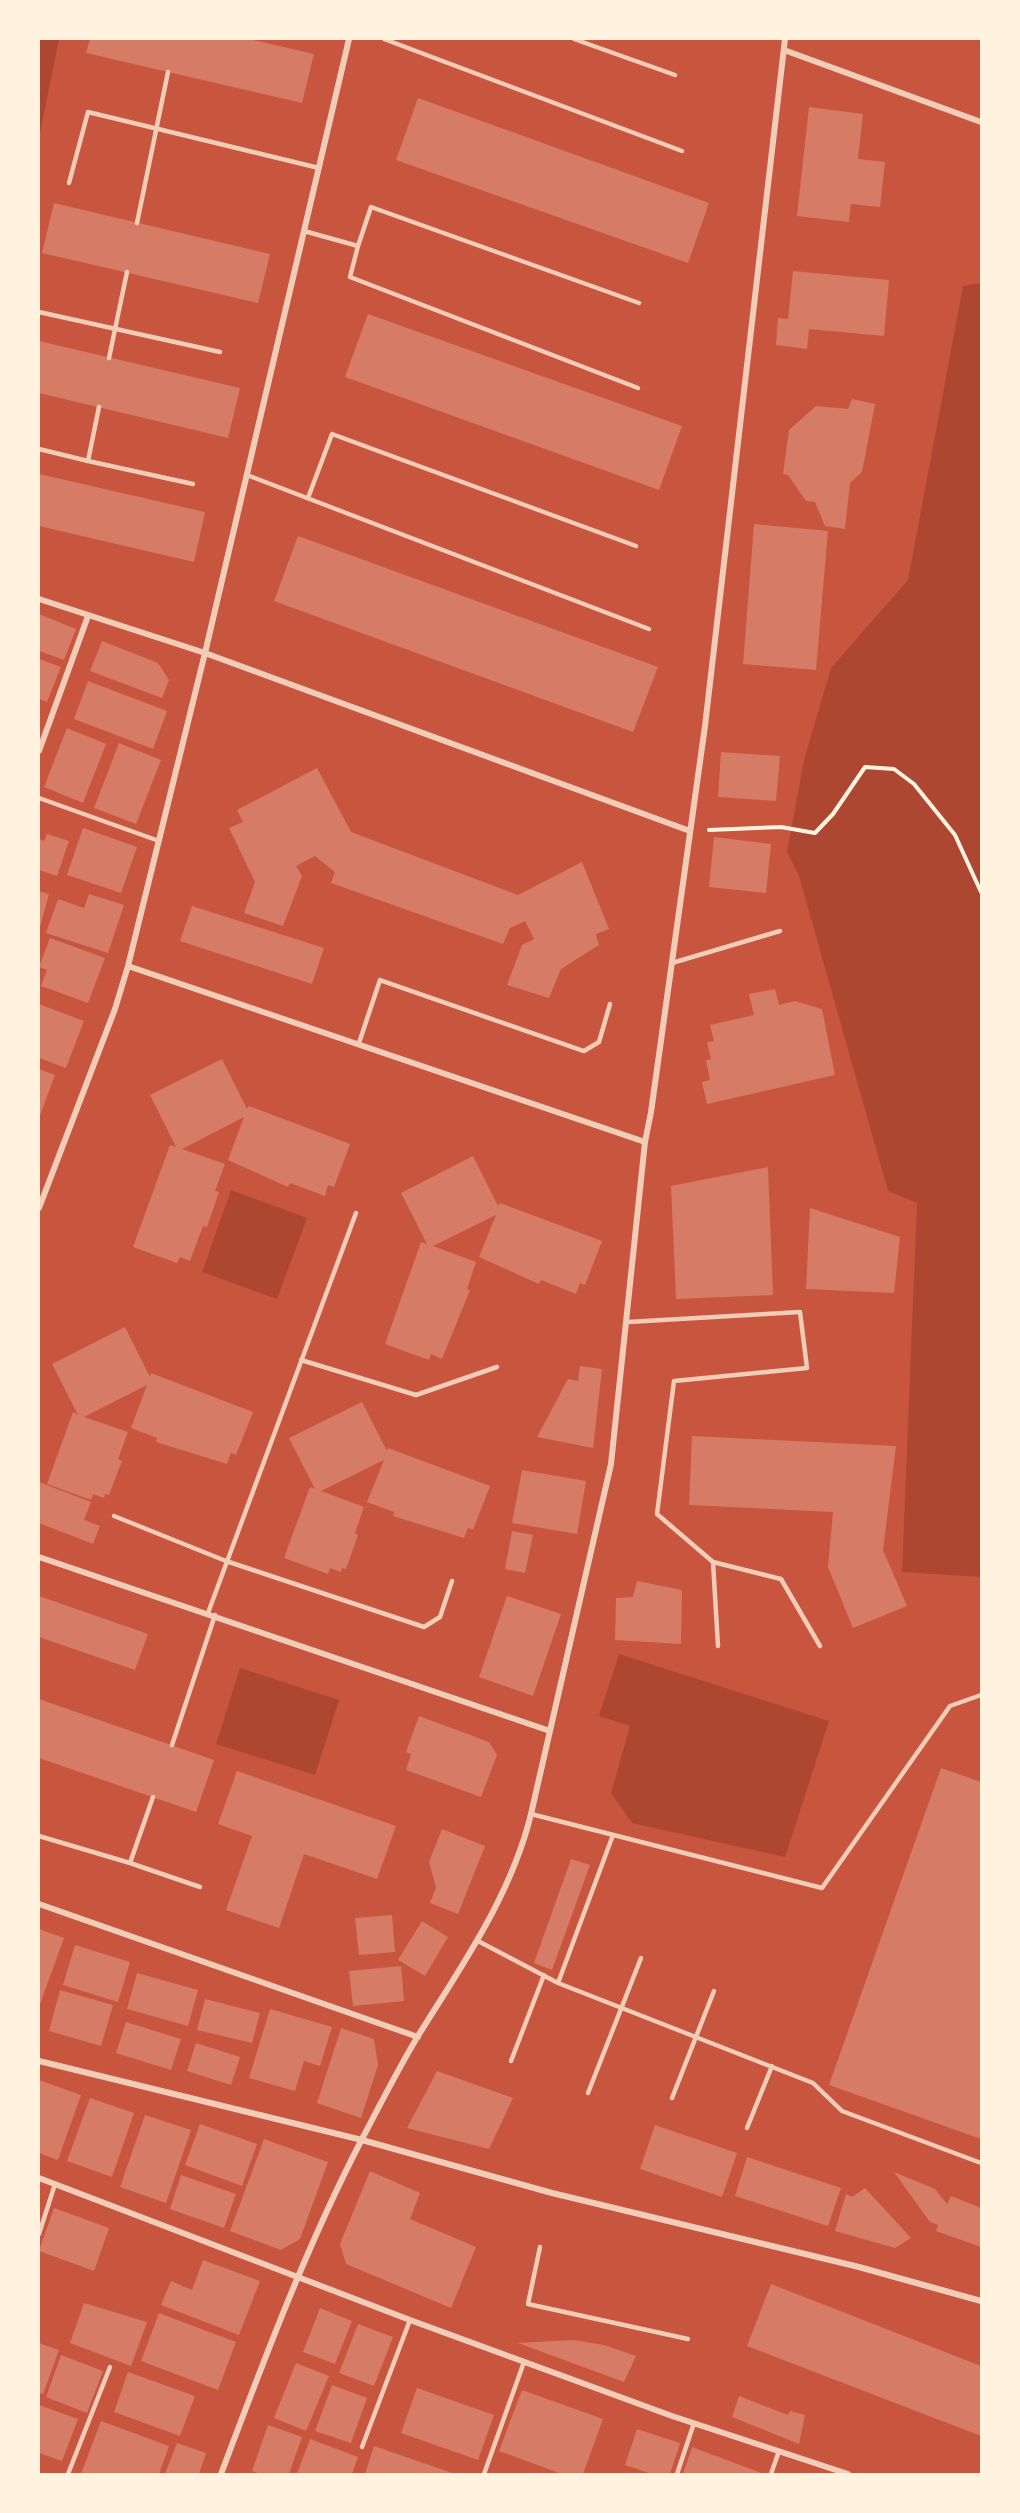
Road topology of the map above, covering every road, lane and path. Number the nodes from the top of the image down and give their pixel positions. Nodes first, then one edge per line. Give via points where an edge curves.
1 (349, 39) edge
2 (384, 39) edge
3 (402, 39) edge
4 (574, 39) edge
5 (785, 39) edge
6 (399, 45) junction
7 (784, 50) junction
8 (168, 72) dead end
9 (675, 75) dead end
10 (981, 122) edge
11 (156, 129) junction
12 (682, 151) dead end
13 (319, 168) junction
14 (69, 183) dead end
15 (137, 223) dead end
16 (304, 231) junction
17 (358, 246) junction
18 (127, 272) dead end
19 (639, 303) dead end
20 (39, 312) edge
21 (115, 329) junction
22 (220, 352) dead end
23 (109, 358) dead end
24 (638, 388) dead end
25 (99, 407) dead end
26 (39, 449) edge
27 (88, 461) junction
28 (247, 475) junction
29 (193, 484) dead end
30 (308, 498) junction
31 (636, 546) dead end
32 (39, 599) edge
33 (88, 616) junction
34 (649, 629) dead end
35 (205, 653) junction
36 (39, 751) edge
37 (39, 798) edge
38 (690, 831) junction
39 (159, 841) junction
40 (981, 892) edge
41 (780, 931) dead end
42 (672, 963) junction
43 (128, 966) junction
44 (610, 1004) dead end
45 (359, 1043) junction
46 (645, 1142) junction
47 (40, 1206) edge
48 (356, 1213) dead end
49 (628, 1322) junction
50 (301, 1360) junction
51 (497, 1367) dead end
52 (114, 1516) dead end
53 (39, 1557) edge
54 (226, 1561) junction
55 (714, 1562) junction
56 (452, 1581) dead end
57 (211, 1614) junction
58 (718, 1646) dead end
59 (820, 1646) dead end
60 (981, 1695) edge
61 (550, 1731) junction
62 (172, 1745) dead end
63 (153, 1797) dead end
64 (531, 1814) junction
65 (39, 1836) edge
66 (614, 1836) junction
67 (130, 1863) junction
68 (200, 1887) dead end
69 (39, 1904) edge
70 (478, 1941) junction
71 (641, 1958) dead end
72 (544, 1975) junction
73 (558, 1983) junction
74 (714, 1991) dead end
75 (621, 2007) junction
76 (417, 2037) junction
77 (696, 2037) junction
78 (39, 2061) edge
79 (511, 2061) dead end
80 (772, 2066) junction
81 (588, 2093) dead end
82 (672, 2098) dead end
83 (747, 2127) dead end
84 (362, 2140) junction
85 (981, 2163) edge
86 (39, 2178) edge
87 (55, 2184) junction
88 (39, 2234) edge
89 (540, 2247) dead end
90 (296, 2278) junction
91 (981, 2301) edge
92 (410, 2320) junction
93 (688, 2339) dead end
94 (524, 2362) junction
95 (110, 2367) dead end
96 (694, 2423) junction
97 (362, 2447) dead end
98 (779, 2451) junction
99 (68, 2474) edge
100 (222, 2474) edge
101 (484, 2474) edge
102 (676, 2474) edge
103 (771, 2474) edge
104 (848, 2474) edge

1 - 13 street
2 - 6 lane
3 - 6 lane
4 - 9 lane
5 - 7 street
6 - 12 lane
7 - 10 street
7 - 38 street
8 - 11 lane
11 - 13 lane
11 - 14 lane via 88,112
11 - 15 lane
13 - 16 street
16 - 17 lane
16 - 28 street
17 - 19 lane via 371,207
17 - 24 lane via 350,277
18 - 21 lane
20 - 21 lane
21 - 22 lane
21 - 23 lane
25 - 27 lane
26 - 27 lane
27 - 29 lane
28 - 30 lane
28 - 35 street
30 - 31 lane via 332,434
30 - 34 lane
32 - 33 street
33 - 35 street
33 - 36 street
35 - 38 street
35 - 39 street
37 - 39 lane
38 - 40 path via 781,827 815,832 833,814 865,767 894,769 914,784 955,835
38 - 42 street
39 - 43 street
41 - 42 lane
42 - 46 street
43 - 45 street
43 - 47 street
44 - 45 lane via 599,1042 584,1051 380,980
45 - 46 street
46 - 49 street
48 - 50 lane
49 - 55 lane via 801,1312 807,1368 674,1381 657,1514
49 - 61 street via 611,1464
50 - 51 lane via 416,1395
50 - 54 lane
52 - 54 lane
53 - 57 street
54 - 56 lane via 424,1627 440,1617
54 - 57 lane
55 - 58 lane
55 - 59 lane via 781,1579
57 - 61 street
57 - 62 lane
60 - 66 lane via 950,1706 822,1888
61 - 64 street
63 - 67 lane
64 - 66 lane
64 - 70 street via 524,1846
65 - 67 lane
66 - 73 lane
67 - 68 lane
69 - 76 street
70 - 72 lane
70 - 76 street
71 - 75 lane
72 - 73 lane
72 - 79 lane
73 - 75 lane
74 - 77 lane
75 - 77 lane
75 - 81 lane
76 - 84 street
77 - 80 lane
77 - 82 lane
78 - 84 street
80 - 83 lane
80 - 85 lane via 813,2083 842,2111
84 - 90 street
84 - 91 street via 552,2193 859,2267
86 - 87 street
87 - 88 lane
87 - 90 street
89 - 93 lane via 528,2304
90 - 92 street
90 - 100 street
92 - 94 street
92 - 97 lane
94 - 96 street
94 - 101 lane
95 - 99 lane
96 - 98 street
96 - 102 lane
98 - 103 lane
98 - 104 street

